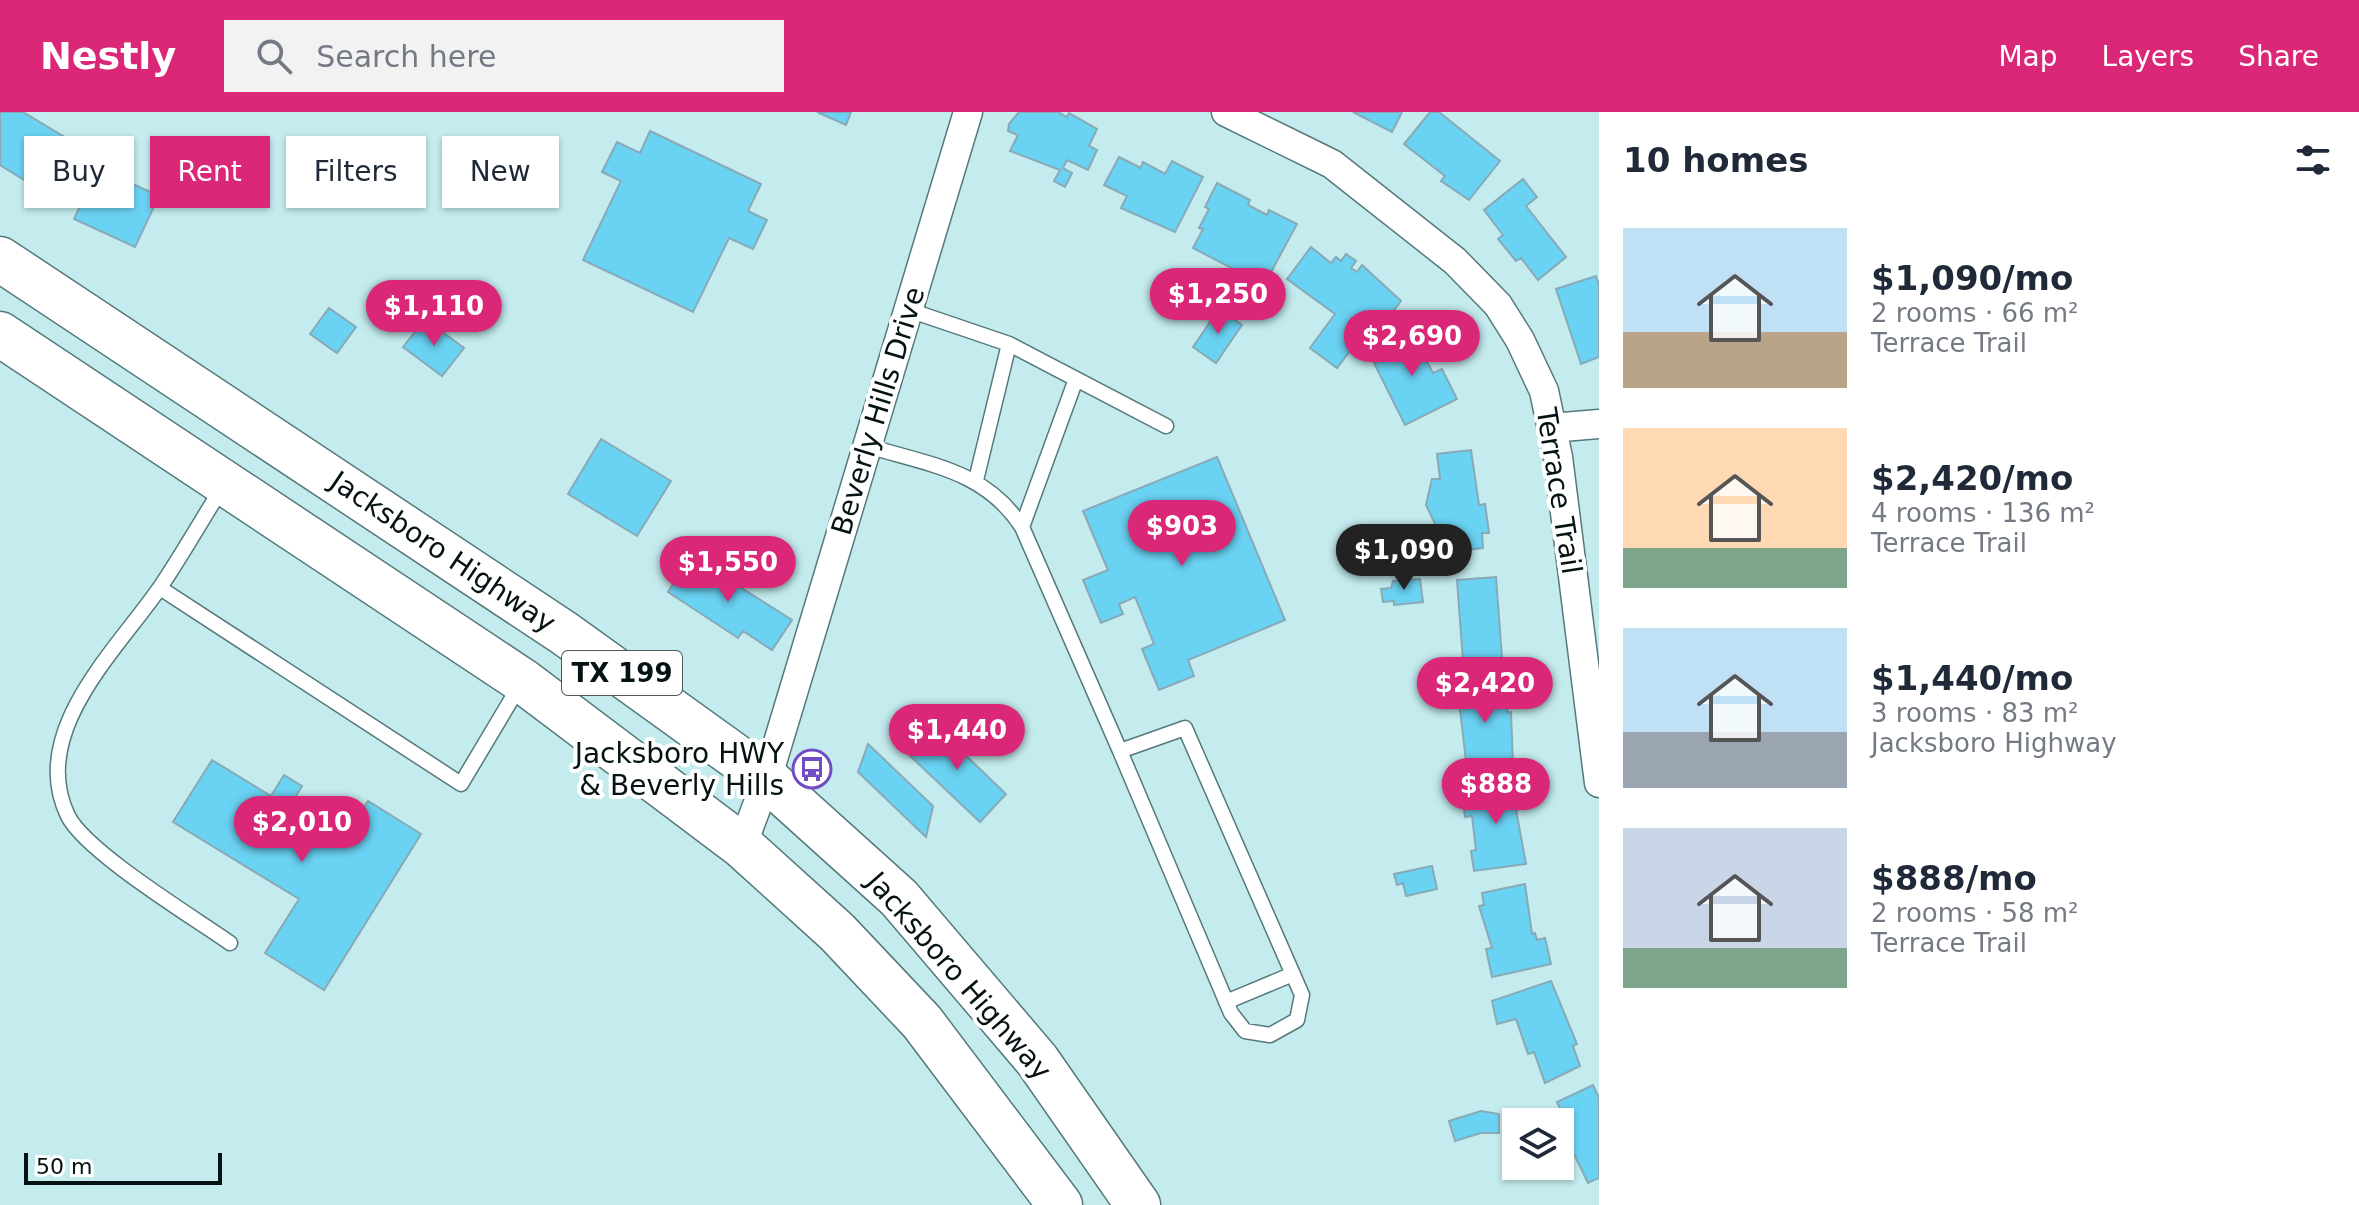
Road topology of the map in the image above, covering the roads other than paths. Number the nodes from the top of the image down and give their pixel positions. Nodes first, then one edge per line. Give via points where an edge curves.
1 (968, 112) edge
2 (1226, 112) edge
3 (0, 259) edge
4 (909, 310) junction
5 (0, 334) edge
6 (1009, 344) junction
7 (1076, 379) junction
8 (212, 396) junction
9 (1599, 424) edge
10 (1166, 426) dead end
11 (1551, 428) junction
12 (868, 446) junction
13 (170, 449) junction
14 (976, 480) junction
15 (224, 485) junction
16 (1022, 527) junction
17 (160, 588) junction
18 (523, 681) junction
19 (1120, 751) junction
20 (767, 779) junction
21 (1599, 783) edge
22 (742, 846) junction
23 (230, 943) dead end
24 (1293, 974) junction
25 (1226, 1002) junction
26 (1060, 1205) edge
27 (1138, 1205) edge

1 - 4 street, Beverly Hills Drive
2 - 11 street, Terrace Trail via 1332,164 1455,261 1498,305 1520,340 1544,391
3 - 8 main road, Jacksboro Highway / TX 199
4 - 6 lane
4 - 12 street, Beverly Hills Drive
5 - 13 main road, Jacksboro Highway / TX 199
6 - 7 lane
6 - 14 lane
7 - 10 lane
7 - 16 lane
8 - 13 main road
8 - 20 main road, Jacksboro Highway / TX 199 via 564,633
9 - 11 street
11 - 21 street, Terrace Trail
12 - 14 lane
12 - 20 street, Beverly Hills Drive
13 - 15 main road, Jacksboro Highway / TX 199
14 - 16 lane via 1008,505
15 - 17 lane
15 - 18 main road, Jacksboro Highway / TX 199
16 - 19 lane
17 - 18 lane via 461,784
17 - 23 lane via 82,691 64,734 58,779 69,817 102,853
18 - 22 main road, Jacksboro Highway / TX 199
19 - 24 lane via 1185,728
19 - 25 lane
20 - 22 street, Beverly Hills Drive
20 - 27 main road, Jacksboro Highway / TX 199 via 899,898 1037,1060
22 - 26 main road, Jacksboro Highway / TX 199 via 837,932 922,1022
24 - 25 lane
24 - 25 lane via 1302,995 1297,1020 1270,1035 1245,1031

